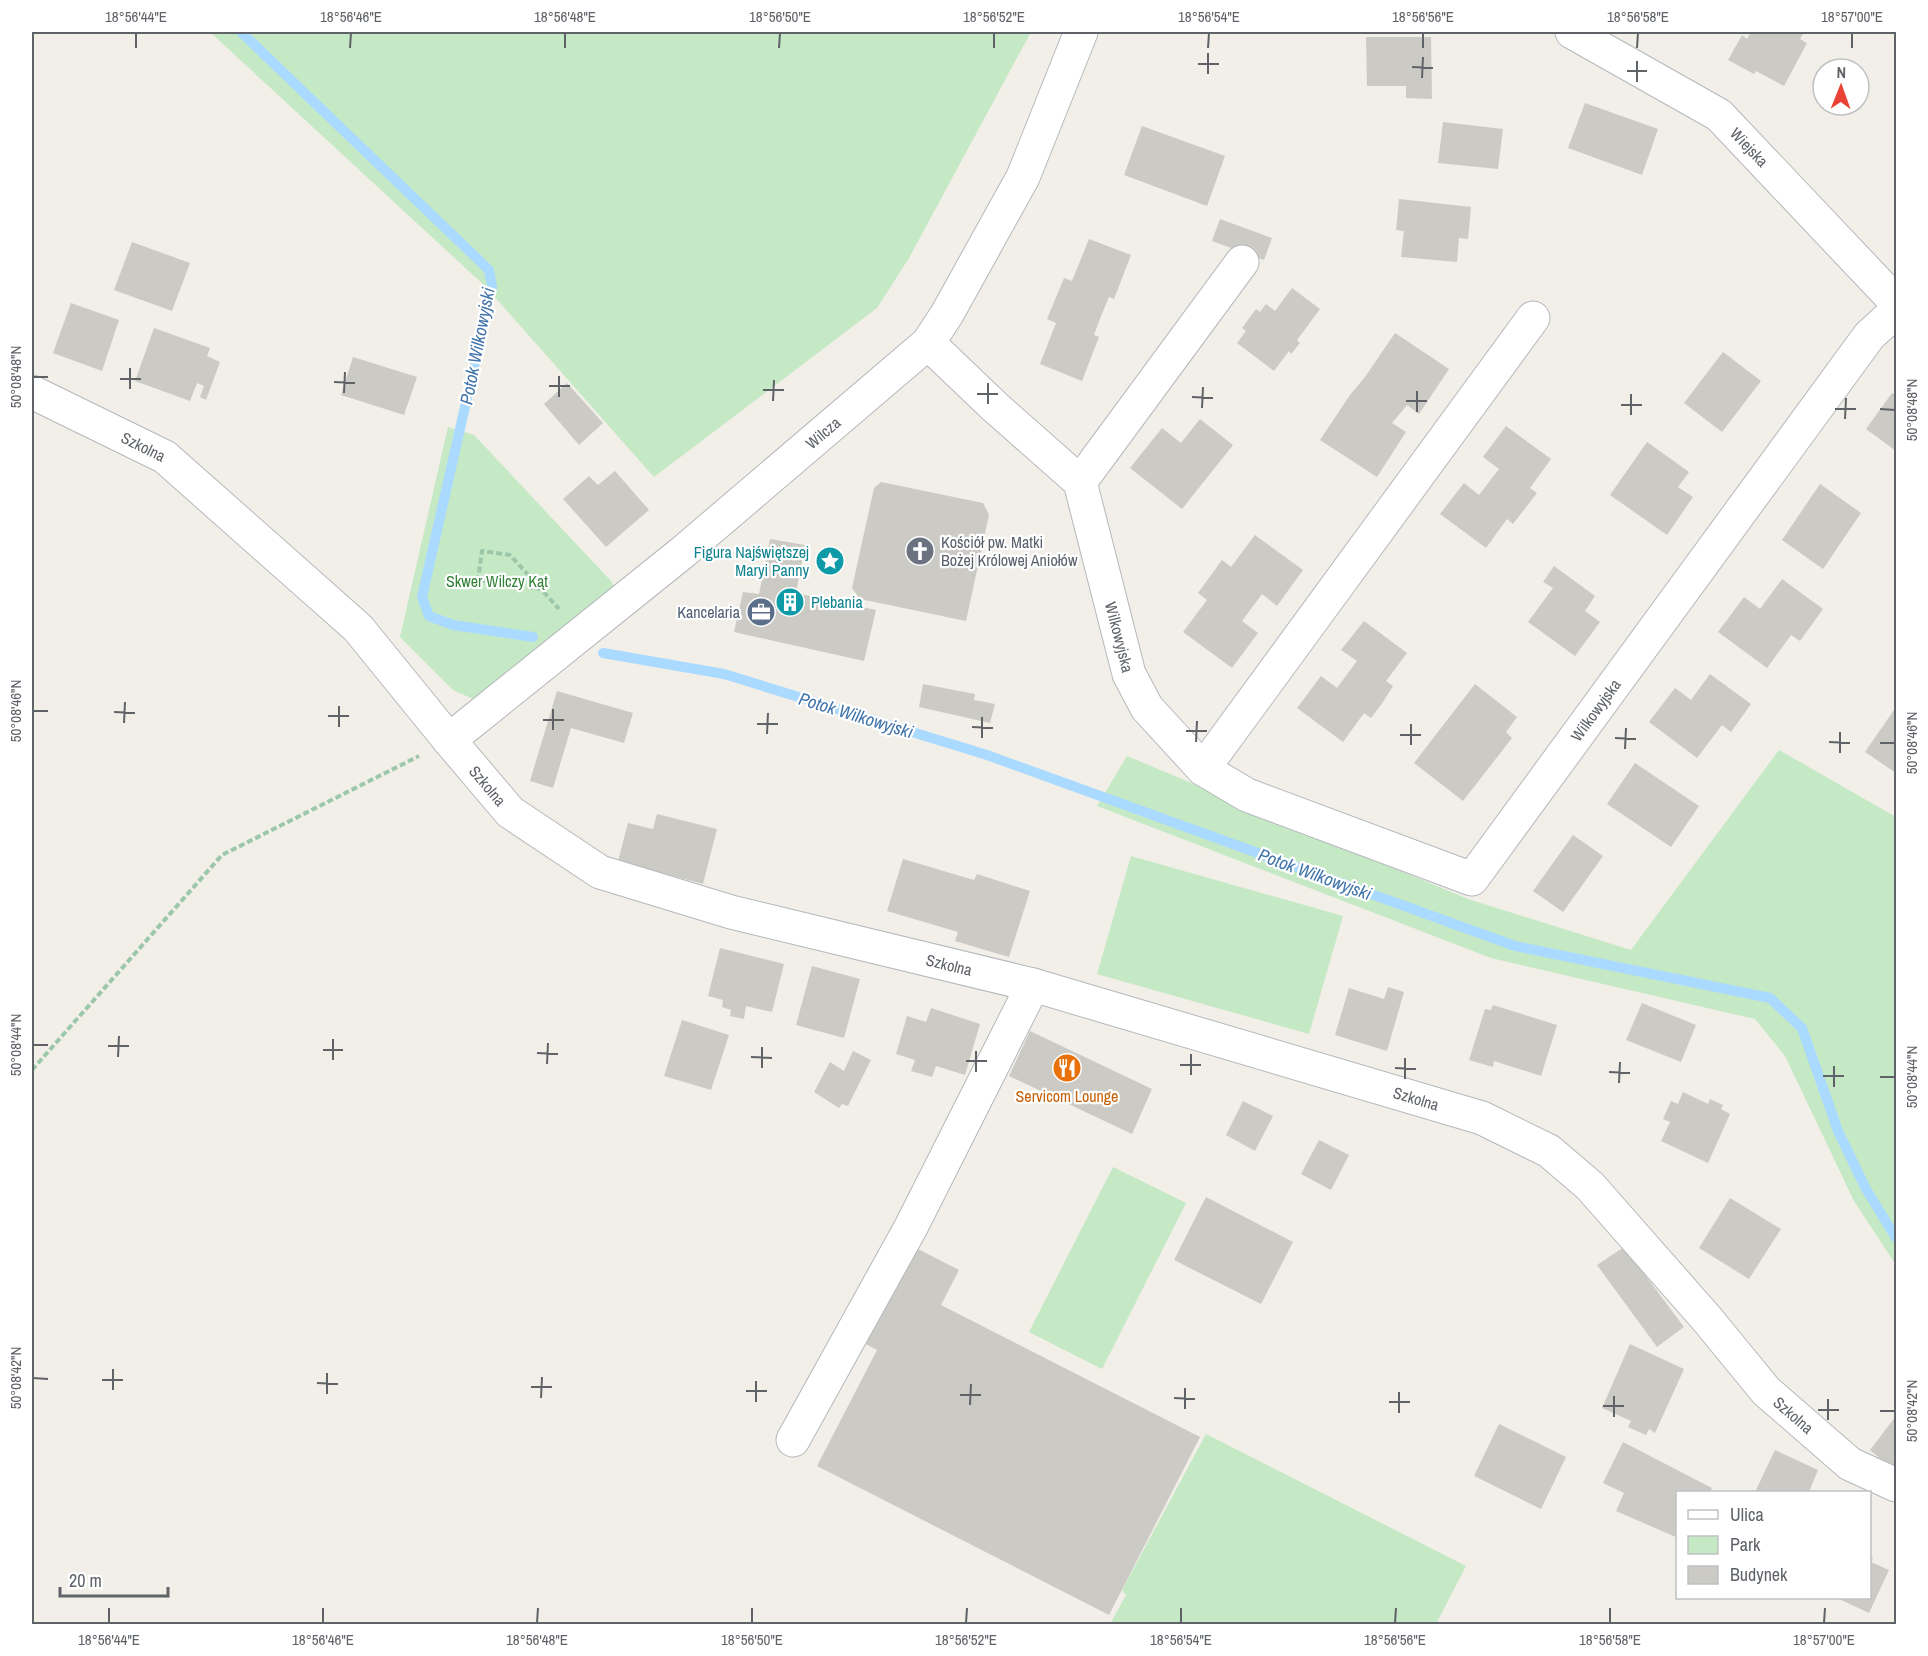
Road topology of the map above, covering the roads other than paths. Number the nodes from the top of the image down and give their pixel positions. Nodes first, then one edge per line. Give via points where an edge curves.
1 (1081, 32) edge
2 (1572, 32) edge
3 (1242, 262) dead end
4 (1896, 302) edge
5 (1896, 311) edge
6 (1533, 318) dead end
7 (928, 343) junction
8 (32, 392) edge
9 (1080, 482) junction
10 (449, 740) junction
11 (1203, 769) junction
12 (1033, 985) junction
13 (793, 1440) dead end
14 (1896, 1485) edge

1 - 7 street, Wilcza via 1023,177
2 - 4 street, Wiejska via 1719,115
3 - 9 street
5 - 11 street, Wilkowyjska via 1869,336 1472,879 1247,795
6 - 11 street
7 - 9 street
7 - 10 street, Wilcza via 683,552
8 - 10 street, Szkolna via 165,457 358,628
9 - 11 street, Wilkowyjska via 1130,674 1147,708
10 - 12 street, Szkolna via 510,812 600,872 731,912
12 - 13 street via 911,1227
12 - 14 street, Szkolna via 1482,1118 1548,1151 1590,1186 1766,1391 1850,1464

